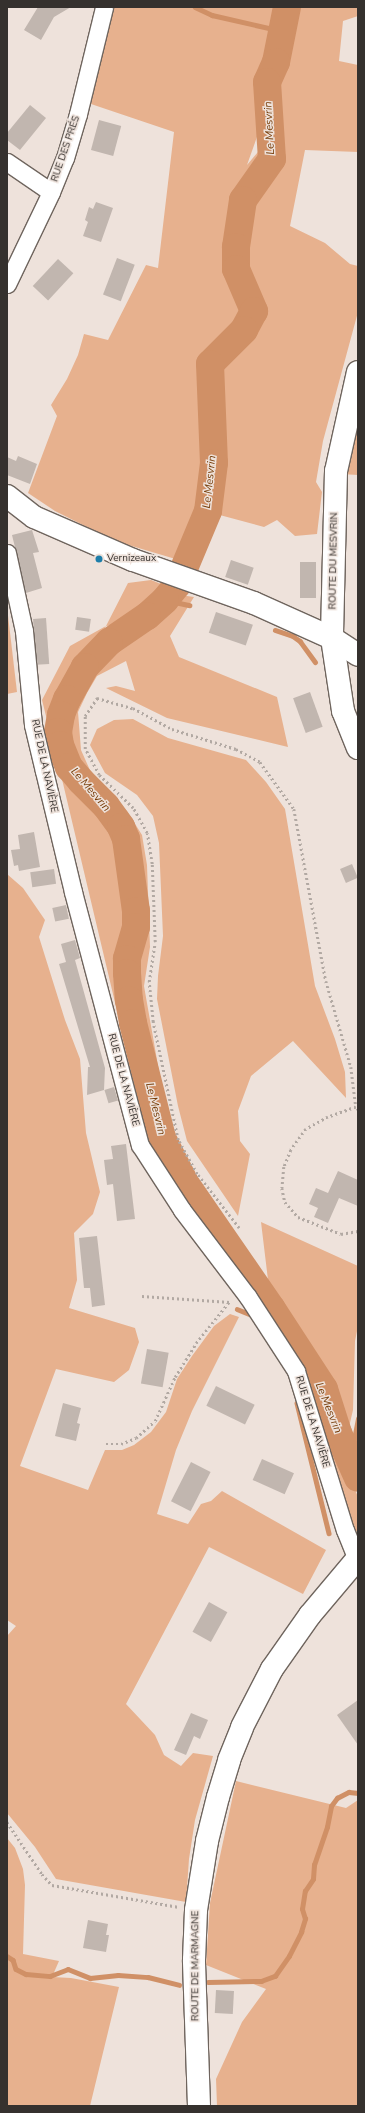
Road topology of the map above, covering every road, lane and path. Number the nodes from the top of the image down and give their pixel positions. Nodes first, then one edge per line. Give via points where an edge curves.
1 (104, 7) edge
2 (7, 162) edge
3 (51, 192) junction
4 (7, 284) edge
5 (358, 372) edge
6 (9, 502) edge
7 (7, 553) edge
8 (332, 638) junction
9 (358, 656) edge
10 (358, 748) edge
11 (357, 1108) edge
12 (239, 1228) dead end
13 (358, 1231) edge
14 (142, 1296) dead end
15 (248, 1297) junction
16 (229, 1302) junction
17 (106, 1444) dead end
18 (358, 1558) edge
19 (7, 1822) edge
20 (196, 1910) junction
21 (199, 2106) edge

1 - 3 street, RUE DES PRÉS via 78,114 65,158
2 - 3 street
3 - 4 street, RUE DES PRÉS
5 - 8 main road, ROUTE DU MESVRIN via 336,472
6 - 8 main road via 34,517 152,567 254,603
7 - 15 street, RUE DE LA NAVIÈRE via 24,630 33,725 73,892 140,1145 182,1210
8 - 9 main road
8 - 10 main road, ROUTE DU MESVRIN via 343,711
11 - 12 path via 351,1067 326,981 294,809 260,762 236,749 172,729 133,708 97,698 85,716 86,749 99,776 133,808 147,833 152,864 155,942 149,982 153,1022 178,1140 197,1174
11 - 13 path via 328,1117 306,1129 291,1150 284,1167 282,1188 285,1202 298,1217 341,1234
14 - 16 path
15 - 16 path
15 - 18 street, RUE DE LA NAVIÈRE via 296,1371 345,1530
16 - 17 path via 196,1343 175,1377 155,1421 136,1438 121,1444
18 - 20 main road, ROUTE DE MARMAGNE via 288,1645 245,1720 218,1797 207,1841
19 - 20 path via 52,1885
20 - 21 main road, ROUTE DE MARMAGNE via 194,1960

